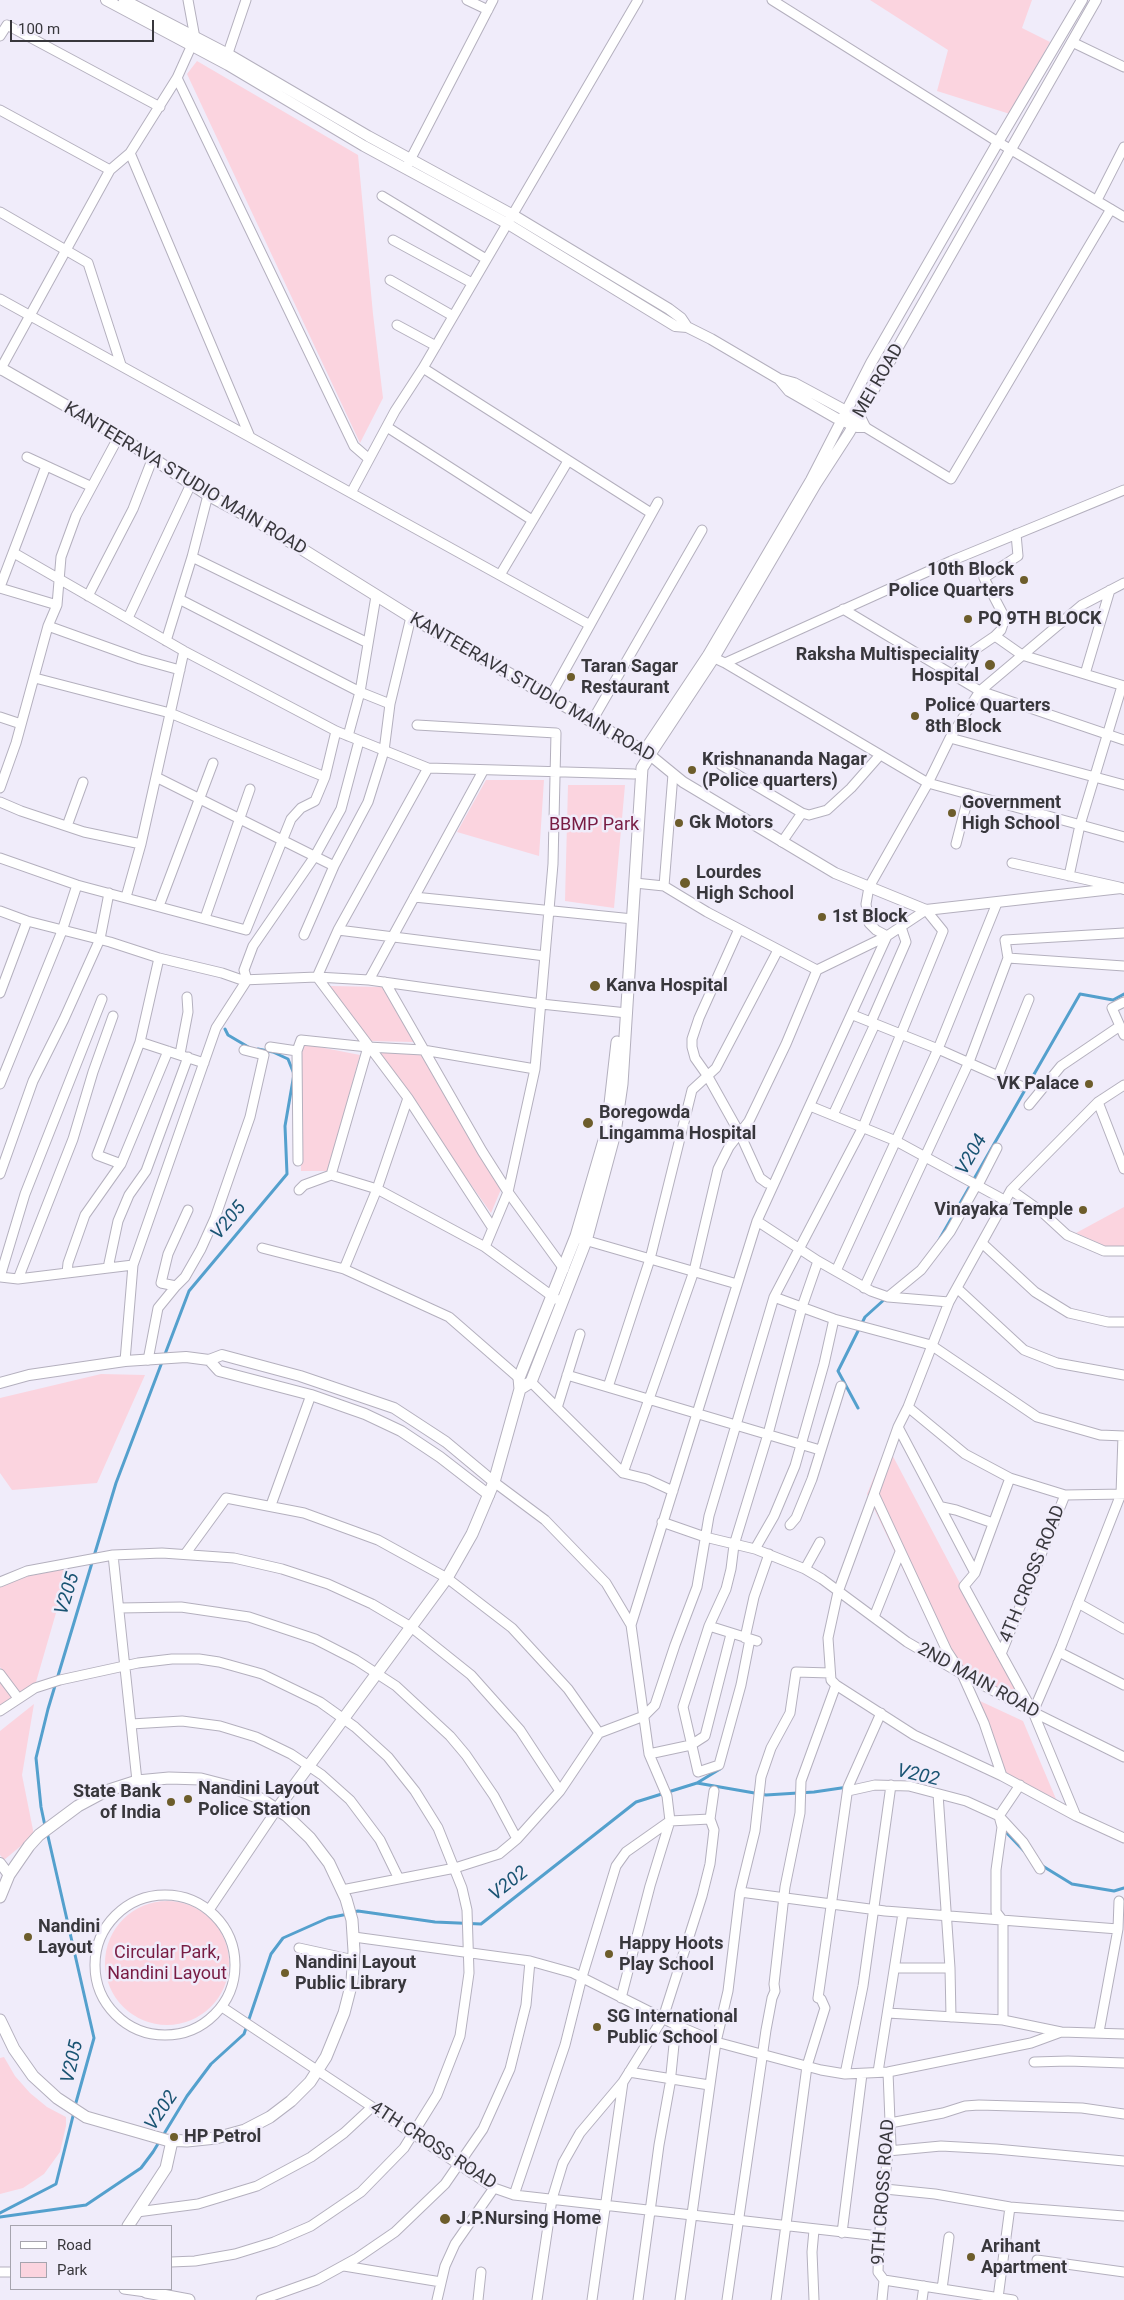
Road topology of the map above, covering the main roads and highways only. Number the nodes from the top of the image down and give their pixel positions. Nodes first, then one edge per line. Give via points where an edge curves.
1 (0, 369) edge
2 (647, 753) junction
3 (630, 919) junction
4 (581, 1238) junction
5 (557, 1299) junction
6 (520, 1384) junction
7 (277, 1809) junction
8 (0, 1897) edge
9 (0, 2020) edge
10 (169, 2140) junction
11 (129, 2225) edge
12 (146, 2290) edge
13 (189, 2300) edge

1 - 2 main road, KANTEERAVA STUDIO MAIN ROAD via 119,436 208,495 411,617
2 - 3 main road via 642,768
2 - 3 main road via 634,766
3 - 4 main road via 624,1013 607,1130
4 - 5 main road
4 - 5 main road via 564,1269
5 - 6 main road
5 - 6 main road via 531,1382
6 - 7 main road via 494,1482 472,1534 447,1578
7 - 8 main road via 246,1792 216,1782 185,1778 137,1782 92,1798 40,1835 9,1875
7 - 10 main road via 320,1850 348,1906 354,1960 344,2013 318,2070 291,2101 258,2124 216,2138
9 - 10 main road via 23,2063 44,2088 70,2108 86,2117
10 - 11 main road via 166,2168
12 - 13 main road

